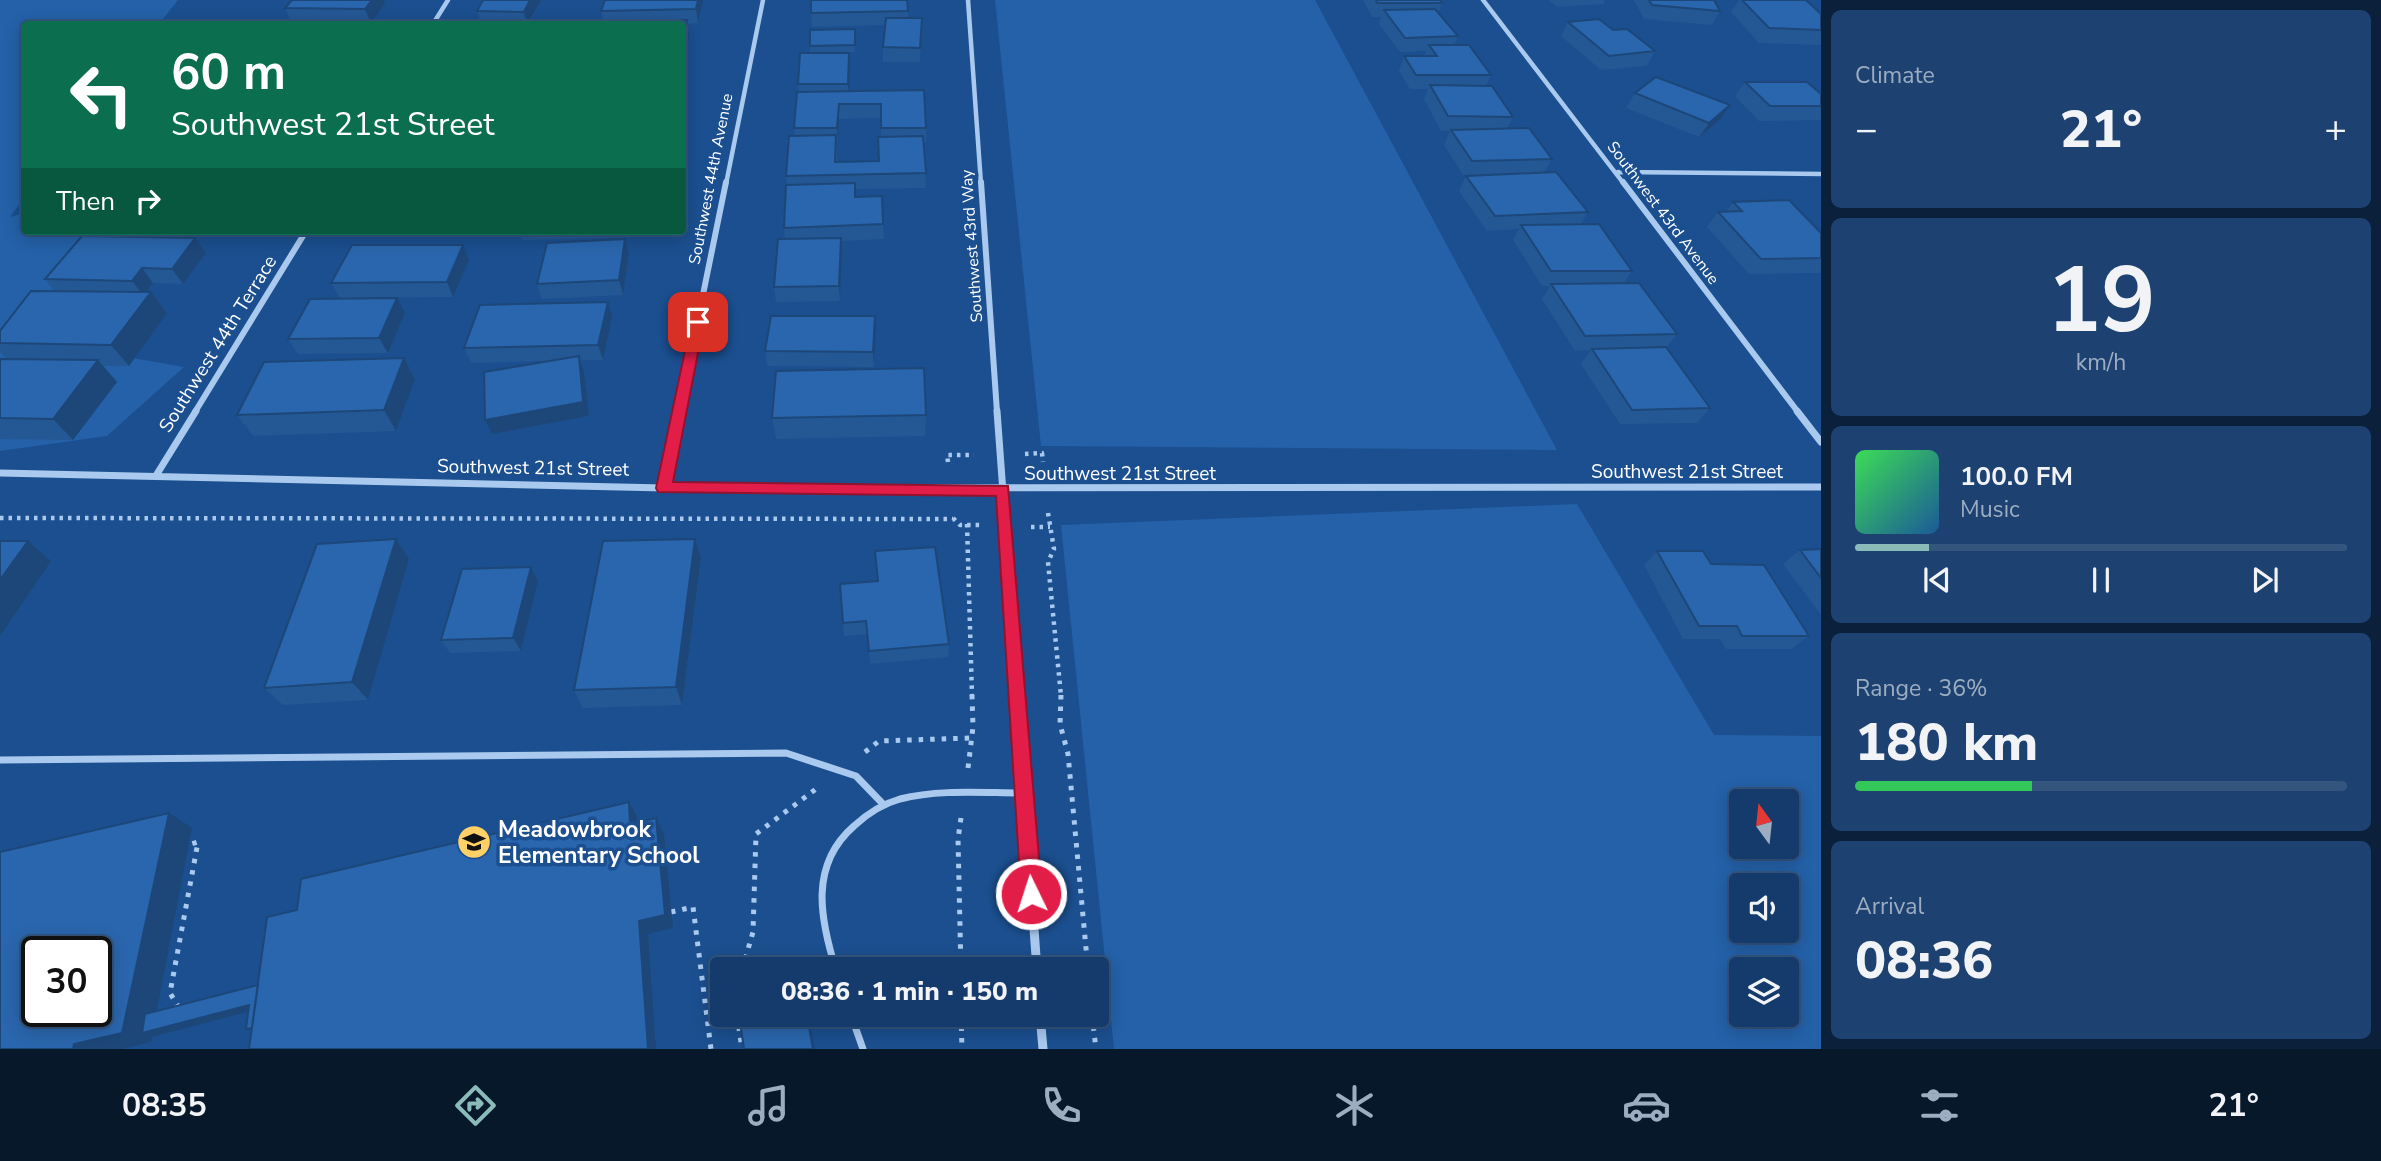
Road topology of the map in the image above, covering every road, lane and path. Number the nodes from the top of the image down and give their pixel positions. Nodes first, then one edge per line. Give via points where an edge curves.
1 (448, 0) edge
2 (763, 0) edge
3 (968, 0) edge
4 (1483, 0) edge
5 (435, 21) edge
6 (1618, 172) junction
7 (1821, 174) edge
8 (304, 235) edge
9 (1821, 442) edge
10 (0, 474) edge
11 (157, 474) junction
12 (1821, 487) edge
13 (664, 488) junction
14 (1003, 490) junction
15 (0, 518) edge
16 (953, 519) dead end
17 (967, 524) dead end
18 (1050, 527) dead end
19 (972, 738) junction
20 (0, 761) edge
21 (840, 771) junction
22 (1024, 793) junction
23 (965, 794) junction
24 (883, 804) junction
25 (188, 845) dead end
26 (671, 912) dead end
27 (746, 957) edge
28 (832, 957) edge
29 (961, 957) edge
30 (1036, 957) edge
31 (1087, 957) edge
32 (178, 1020) edge
33 (739, 1027) edge
34 (855, 1027) edge
35 (961, 1027) edge
36 (1041, 1027) edge
37 (1094, 1027) edge
38 (711, 1049) edge
39 (742, 1049) edge
40 (863, 1049) edge
41 (962, 1049) edge
42 (1043, 1049) edge
43 (1096, 1049) edge

1 - 5 street
2 - 13 street, Southwest 44th Avenue
3 - 14 street, Southwest 43rd Way
4 - 6 street, Southwest 43rd Avenue
6 - 7 street
6 - 9 street, Southwest 43rd Avenue
8 - 11 street, Southwest 44th Terrace
10 - 11 street, Southwest 21st Street
11 - 13 street, Southwest 21st Street
12 - 14 street, Southwest 21st Street
13 - 14 street, Southwest 21st Street
14 - 22 street
15 - 16 path
17 - 19 path
18 - 31 path via 1054,548 1048,562 1061,676 1060,724 1068,754
19 - 21 path via 879,741
19 - 23 path
20 - 21 lane via 786,753
21 - 24 lane via 856,776
21 - 27 path via 756,834 754,932
22 - 23 lane
22 - 30 street
23 - 24 lane via 938,793
23 - 29 path via 958,839
24 - 28 lane via 842,834 820,877 822,929
25 - 32 path via 198,842 170,993 179,1005
26 - 38 path via 693,907
33 - 39 path
34 - 40 lane
35 - 41 path
36 - 42 street
37 - 43 path

